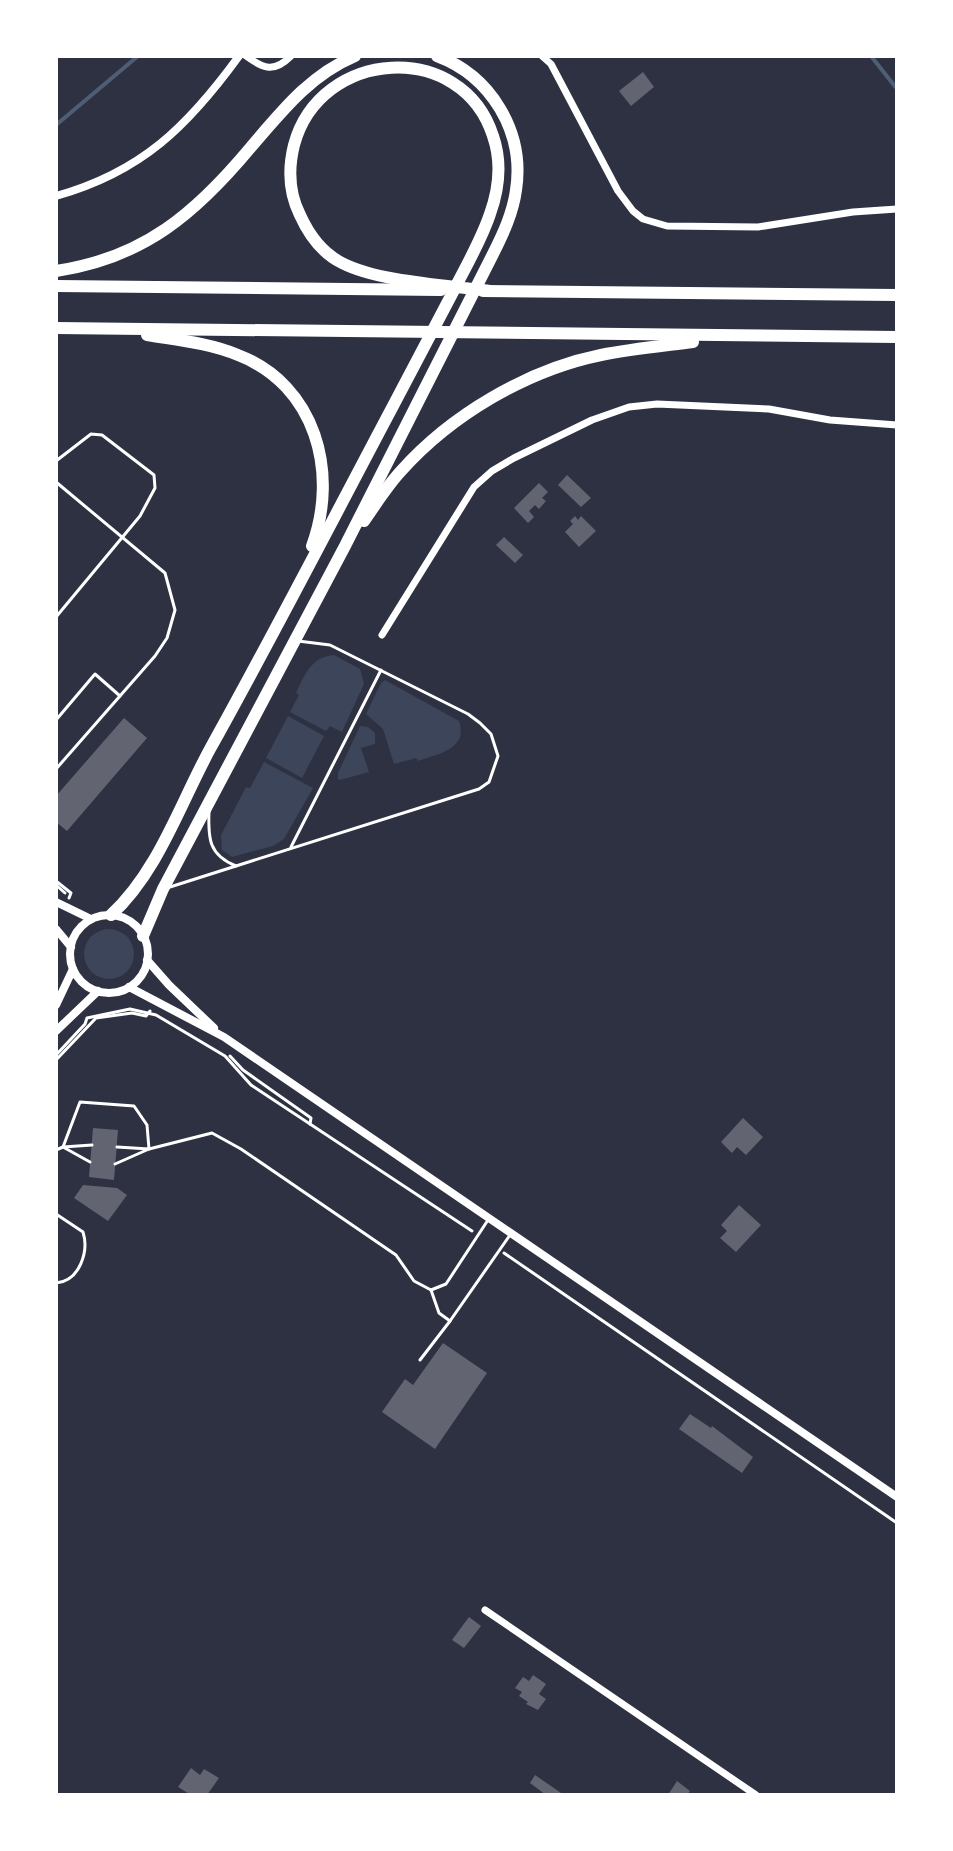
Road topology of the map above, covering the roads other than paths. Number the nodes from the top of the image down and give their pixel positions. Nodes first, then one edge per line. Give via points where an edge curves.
1 (239, 56) edge
2 (246, 56) edge
3 (291, 56) edge
4 (355, 56) edge
5 (437, 56) edge
6 (542, 56) edge
7 (56, 196) edge
8 (897, 209) edge
9 (56, 271) edge
10 (56, 286) edge
11 (490, 291) junction
12 (897, 295) edge
13 (56, 328) edge
14 (104, 328) junction
15 (743, 337) junction
16 (897, 337) edge
17 (897, 425) edge
18 (56, 461) edge
19 (56, 482) edge
20 (122, 537) junction
21 (345, 546) junction
22 (298, 587) junction
23 (56, 617) edge
24 (382, 635) dead end
25 (294, 641) junction
26 (381, 670) junction
27 (120, 696) junction
28 (56, 720) edge
29 (56, 769) edge
30 (209, 804) junction
31 (291, 847) junction
32 (236, 866) junction
33 (163, 889) junction
34 (56, 902) edge
35 (111, 915) junction
36 (91, 919) junction
37 (56, 929) edge
38 (143, 936) junction
39 (71, 947) junction
40 (147, 960) junction
41 (73, 969) junction
42 (129, 987) junction
43 (98, 991) junction
44 (56, 1005) edge
45 (56, 1031) edge
46 (224, 1037) junction
47 (92, 1145) dead end
48 (63, 1147) junction
49 (117, 1147) dead end
50 (149, 1149) junction
51 (56, 1150) edge
52 (90, 1162) dead end
53 (115, 1164) dead end
54 (56, 1214) edge
55 (488, 1220) junction
56 (510, 1235) junction
57 (56, 1283) edge
58 (431, 1290) junction
59 (450, 1321) junction
60 (420, 1360) dead end
61 (897, 1497) edge
62 (485, 1610) dead end
63 (756, 1795) edge

1 - 7 street via 164,143 110,177
2 - 3 street via 272,69
4 - 9 highway via 321,74 293,99 211,192 167,231 110,259
5 - 21 highway via 488,89 504,115 517,157 517,187 493,254
6 - 8 street via 618,191 643,219 667,226 758,227
10 - 11 highway
11 - 12 highway
11 - 22 highway via 377,275 342,263 320,246 295,206 291,165 302,123 325,93 365,72 399,67 439,76 477,106 491,130 499,171 494,201 473,252 410,373
13 - 14 highway
14 - 15 highway
14 - 22 highway via 240,355 280,382 299,404 318,444 325,480 317,529
15 - 16 highway
15 - 21 highway via 600,355 517,385 464,416 417,454
17 - 24 street via 769,409 657,404 592,420 503,464 474,487
18 - 20 lane via 91,434 102,435 154,475 149,502
19 - 20 lane
20 - 23 lane
20 - 27 lane via 165,573 175,610 167,638
21 - 25 highway
22 - 35 highway via 156,853
25 - 26 lane via 330,645
25 - 30 highway
26 - 31 lane
26 - 31 lane via 468,714 491,734 498,756 489,782
27 - 28 lane via 95,674
27 - 29 lane
30 - 32 lane via 215,853
30 - 33 highway
31 - 32 lane
32 - 33 lane
33 - 38 highway
34 - 36 street
35 - 36 street
35 - 38 street via 130,921
36 - 39 street
37 - 39 street
38 - 40 street
39 - 41 street
40 - 42 street
40 - 46 street
41 - 43 street
41 - 44 street
42 - 43 street
42 - 46 street
43 - 45 street
46 - 55 street
47 - 48 lane
48 - 50 lane via 80,1102 134,1106 147,1125
48 - 51 lane
48 - 52 lane
49 - 50 lane
50 - 53 lane
50 - 58 lane via 212,1133 396,1255 414,1281
54 - 57 lane via 83,1232 87,1244 72,1277
55 - 56 street
55 - 58 lane via 446,1284
56 - 59 lane
56 - 61 street
58 - 59 lane via 439,1313
59 - 60 lane
62 - 63 street

